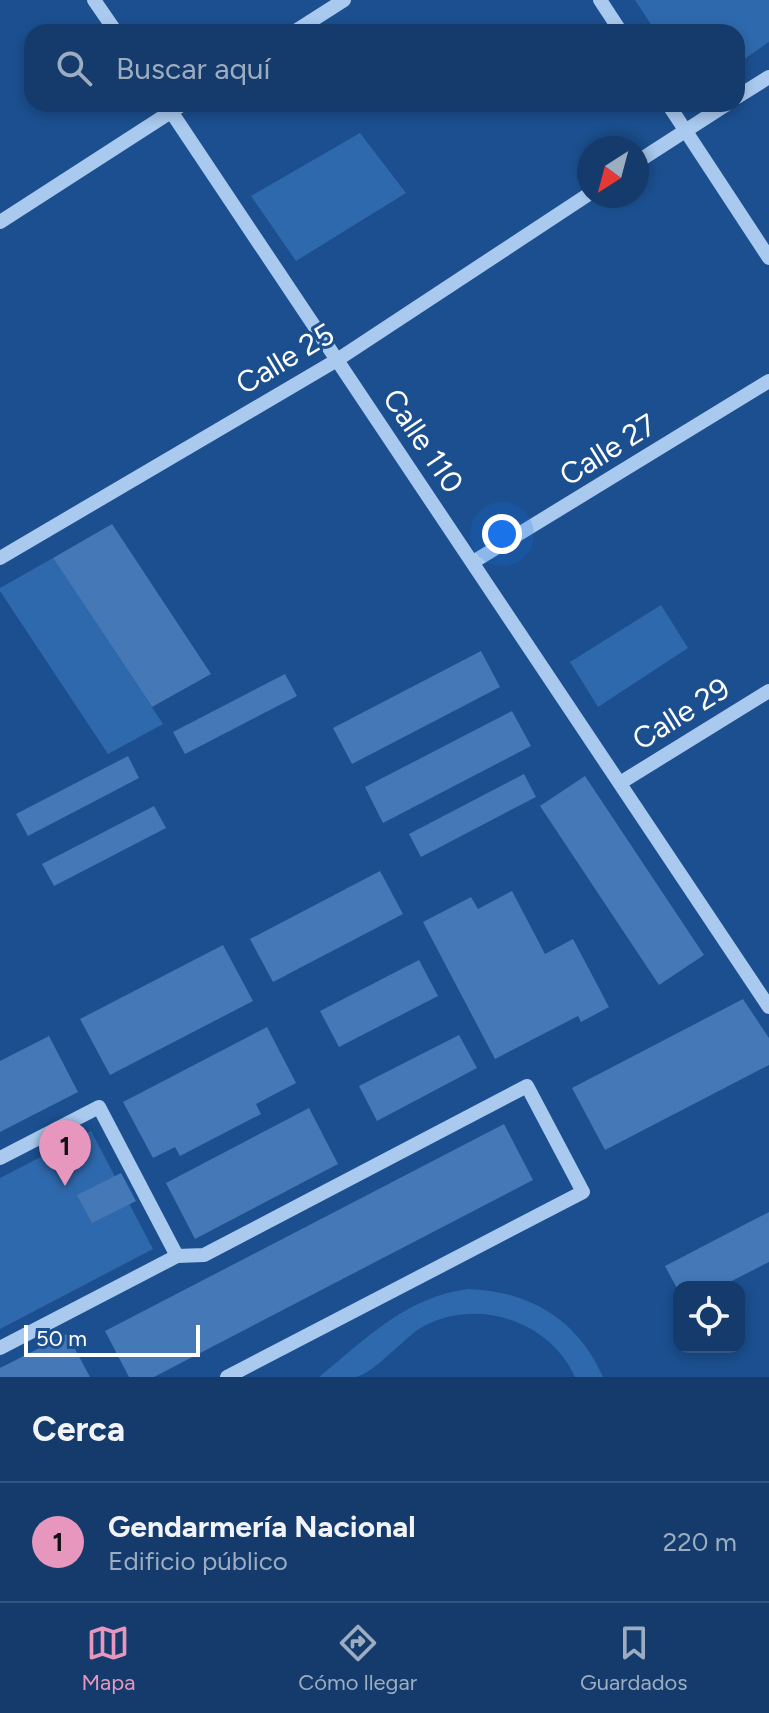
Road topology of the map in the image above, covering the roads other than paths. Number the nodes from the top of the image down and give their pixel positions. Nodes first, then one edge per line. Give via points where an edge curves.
1 (94, 0) edge
2 (344, 0) edge
3 (600, 0) edge
4 (110, 24) edge
5 (306, 24) edge
6 (616, 24) edge
7 (769, 77) edge
8 (745, 92) edge
9 (165, 112) edge
10 (176, 112) edge
11 (673, 112) edge
12 (714, 112) edge
13 (685, 130) junction
14 (649, 154) edge
15 (577, 202) edge
16 (0, 222) edge
17 (769, 258) edge
18 (337, 360) junction
19 (769, 381) edge
20 (0, 558) edge
21 (473, 562) junction
22 (769, 691) edge
23 (620, 783) junction
24 (769, 1007) edge
25 (0, 1158) edge
26 (177, 1256) junction
27 (0, 1348) edge
28 (227, 1377) edge

1 - 4 street
2 - 5 street
3 - 6 street
7 - 8 street
9 - 16 street
10 - 18 street, Calle 110
11 - 13 street
12 - 13 street
13 - 14 street
13 - 17 street
15 - 18 street, Calle 25
18 - 20 street, Calle 25
18 - 21 street, Calle 110
19 - 21 street, Calle 27
21 - 23 street, Calle 110
22 - 23 street, Calle 29
23 - 24 street, Calle 110
25 - 26 street via 99,1107
26 - 27 street
26 - 28 street via 204,1255 527,1086 583,1192

